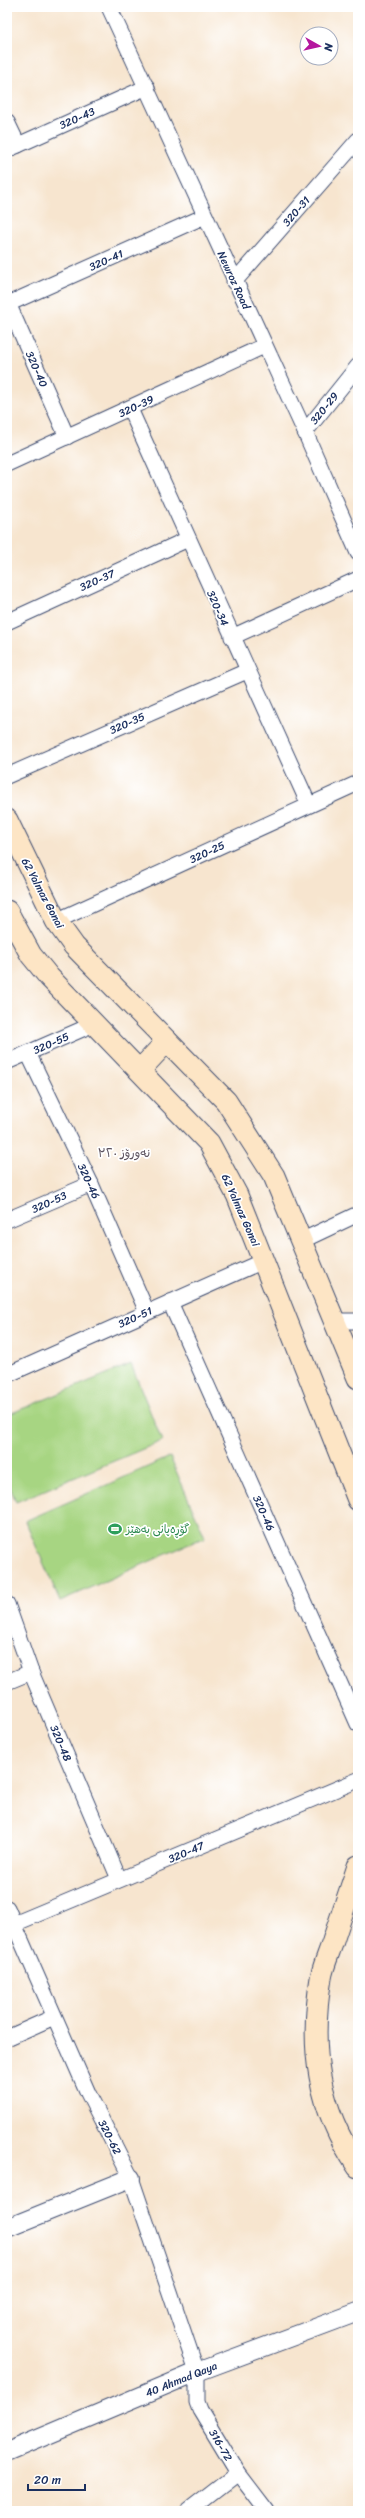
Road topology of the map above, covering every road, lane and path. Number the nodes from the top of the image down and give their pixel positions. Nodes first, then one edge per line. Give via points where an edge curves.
1 (109, 7) edge
2 (147, 86) junction
3 (7, 122) edge
4 (358, 140) edge
5 (12, 148) edge
6 (205, 216) junction
7 (234, 282) junction
8 (8, 303) edge
9 (264, 346) junction
10 (358, 366) edge
11 (130, 409) junction
12 (305, 432) junction
13 (67, 437) junction
14 (7, 464) edge
15 (188, 539) junction
16 (358, 553) edge
17 (358, 579) edge
18 (7, 622) edge
19 (232, 638) junction
20 (247, 671) junction
21 (7, 776) edge
22 (358, 783) edge
23 (308, 805) junction
24 (7, 820) edge
25 (7, 911) edge
26 (56, 921) junction
27 (94, 1024) junction
28 (166, 1041) junction
29 (28, 1053) junction
30 (7, 1062) edge
31 (140, 1070) junction
32 (91, 1184) junction
33 (358, 1214) edge
34 (7, 1220) edge
35 (301, 1241) junction
36 (264, 1261) junction
37 (170, 1302) junction
38 (147, 1312) junction
39 (333, 1321) junction
40 (358, 1321) edge
41 (7, 1375) edge
42 (358, 1378) edge
43 (358, 1500) edge
44 (7, 1604) edge
45 (31, 1672) junction
46 (7, 1682) edge
47 (358, 1724) edge
48 (358, 1780) edge
49 (358, 1866) edge
50 (120, 1879) junction
51 (7, 1908) edge
52 (14, 1924) junction
53 (54, 2017) junction
54 (7, 2038) edge
55 (358, 2167) edge
56 (131, 2178) junction
57 (7, 2228) edge
58 (358, 2312) edge
59 (197, 2372) junction
60 (7, 2452) edge
61 (238, 2473) junction
62 (189, 2511) edge
63 (267, 2511) edge

1 - 2 street, Newroz Road
2 - 5 street, 320-43
2 - 6 street, Newroz Road
3 - 5 street
4 - 7 street, 320-31
6 - 7 street, Newroz Road
6 - 8 street, 320-41
7 - 9 street, Newroz Road
8 - 13 street, 320-40
9 - 11 street, 320-39
9 - 12 street, Newroz Road
10 - 12 street, 320-29
11 - 13 street, 320-39
11 - 15 street, 320-34
12 - 16 street, Newroz Road
13 - 14 street, 320-39
15 - 18 street, 320-37
15 - 19 street, 320-34
17 - 19 street
19 - 20 street, 320-34
20 - 21 street, 320-35
20 - 23 street, 320-34
22 - 23 street, 320-25
23 - 26 street, 320-25
24 - 26 main road, 62 Yalmaz Gonai
25 - 27 main road, 62 Yalmaz Gonai via 31,955
26 - 28 main road, 62 Yalmaz Gonai via 74,946
27 - 29 street, 320-55
27 - 31 main road, 62 Yalmaz Gonai
28 - 31 main road
28 - 35 main road, 62 Yalmaz Gonai via 226,1101 274,1176
29 - 30 street, 320-55
29 - 32 street, 320-46
31 - 36 main road, 62 Yalmaz Gonai via 209,1143 237,1195
32 - 34 street, 320-53
32 - 38 street, 320-46
33 - 35 street
35 - 39 main road, 62 Yalmaz Gonai
36 - 37 street, 320-51
36 - 43 main road, 62 Yalmaz Gonai
37 - 38 street, 320-51
37 - 47 street, 320-46
38 - 41 street, 320-51
39 - 40 street
39 - 42 main road, 62 Yalmaz Gonai
44 - 45 street, 320-48
45 - 46 street
45 - 50 street, 320-48
48 - 50 street, 320-47
49 - 55 main road via 321,1977 317,2010 321,2091 331,2120
50 - 52 street, 320-47
51 - 52 street, 320-62
52 - 53 street, 320-62
53 - 54 street
53 - 56 street, 320-62 via 88,2093
56 - 57 street
56 - 59 street, 320-62
58 - 59 street, 40 Ahmad Qaya
59 - 60 street, 40 Ahmad Qaya
59 - 61 street, 316-72 via 197,2402
61 - 62 street
61 - 63 street, 316-72

